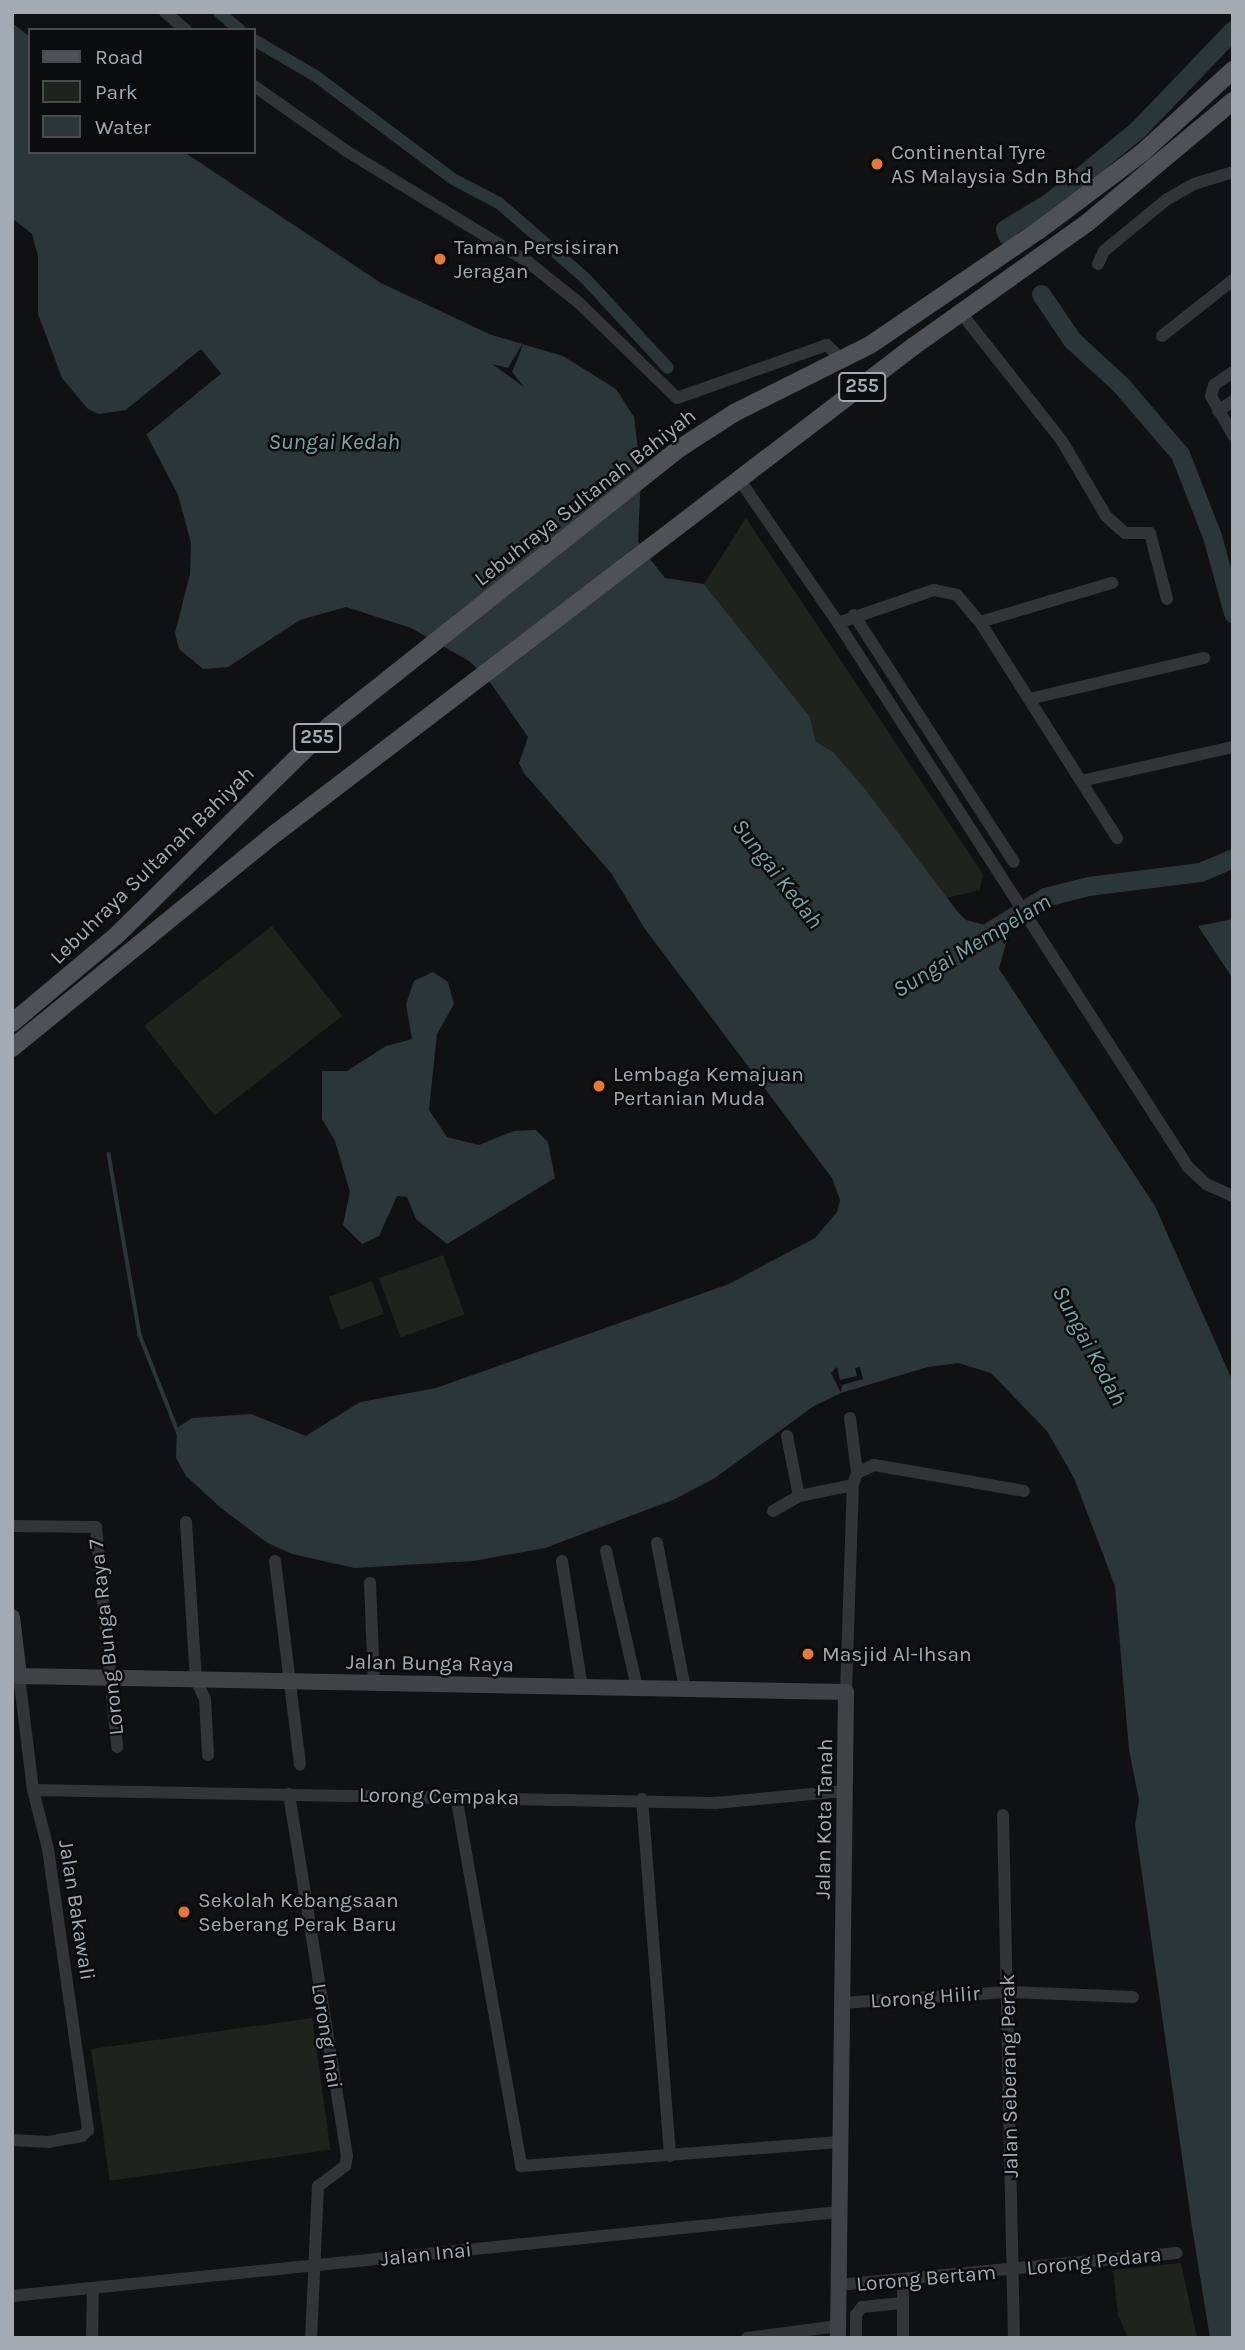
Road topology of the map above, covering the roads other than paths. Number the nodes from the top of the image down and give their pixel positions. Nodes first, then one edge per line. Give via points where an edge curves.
1 (165, 12) edge
2 (184, 28) edge
3 (1231, 76) edge
4 (256, 87) edge
5 (1229, 107) edge
6 (1233, 172) edge
7 (1098, 264) dead end
8 (1233, 280) edge
9 (961, 313) junction
10 (1162, 336) dead end
11 (842, 360) junction
12 (1233, 372) edge
13 (1233, 401) edge
14 (1218, 411) junction
15 (1233, 435) edge
16 (738, 480) junction
17 (1112, 583) dead end
18 (1167, 598) dead end
19 (855, 615) junction
20 (980, 622) junction
21 (838, 623) junction
22 (1204, 658) dead end
23 (1029, 699) junction
24 (1233, 747) edge
25 (1081, 781) junction
26 (1117, 838) dead end
27 (1014, 862) dead end
28 (16, 1018) edge
29 (12, 1048) edge
30 (1233, 1196) edge
31 (850, 1418) dead end
32 (787, 1436) dead end
33 (855, 1479) junction
34 (1024, 1491) dead end
35 (799, 1496) junction
36 (773, 1511) dead end
37 (186, 1522) dead end
38 (12, 1526) edge
39 (657, 1542) dead end
40 (606, 1551) dead end
41 (275, 1561) dead end
42 (562, 1561) dead end
43 (370, 1583) dead end
44 (12, 1617) edge
45 (16, 1676) edge
46 (109, 1678) junction
47 (196, 1680) junction
48 (290, 1682) junction
49 (374, 1683) junction
50 (582, 1687) junction
51 (637, 1688) junction
52 (685, 1689) junction
53 (846, 1692) junction
54 (117, 1747) dead end
55 (208, 1755) dead end
56 (300, 1764) dead end
57 (33, 1790) junction
58 (845, 1791) junction
59 (289, 1794) junction
60 (456, 1796) junction
61 (642, 1799) junction
62 (1003, 1815) dead end
63 (1007, 1992) junction
64 (1133, 1997) dead end
65 (842, 2003) junction
66 (12, 2140) edge
67 (840, 2142) junction
68 (670, 2156) junction
69 (839, 2212) junction
70 (1176, 2253) dead end
71 (312, 2266) junction
72 (1013, 2270) junction
73 (903, 2281) junction
74 (838, 2285) junction
75 (93, 2288) junction
76 (12, 2296) edge
77 (903, 2303) junction
78 (838, 2332) edge
79 (92, 2338) edge
80 (311, 2338) edge
81 (747, 2338) edge
82 (856, 2338) edge
83 (903, 2338) edge
84 (1014, 2338) edge

1 - 2 street
3 - 11 main road, Lebuhraya Sultanah Bahiyah / 255 via 1142,153 1038,231
4 - 11 street via 348,152 472,226 578,302 677,398 827,345
5 - 9 main road, Lebuhraya Sultanah Bahiyah / 255 via 1051,250
6 - 7 street via 1194,184 1166,200 1104,251
8 - 10 street
9 - 16 main road, Lebuhraya Sultanah Bahiyah / 255
9 - 18 street via 1062,441 1106,516 1125,533 1150,533
11 - 28 main road, Lebuhraya Sultanah Bahiyah / 255 via 734,413 680,449 329,726 118,934
12 - 14 street via 1212,391
13 - 14 street
14 - 15 street
16 - 21 street
16 - 29 main road, Lebuhraya Sultanah Bahiyah / 255 via 192,899
17 - 20 street
19 - 20 street via 946,591 967,603
19 - 21 street
19 - 27 street
20 - 23 street
21 - 30 street via 1188,1167 1206,1184
22 - 23 street
23 - 25 street
24 - 25 street
25 - 26 street
31 - 33 street, Jalan Kota Tanah
32 - 35 street
33 - 34 street via 874,1465
33 - 35 street
33 - 53 street, Jalan Kota Tanah
35 - 36 street
37 - 47 street
38 - 46 street, Lorong Bunga Raya 7 via 96,1527
39 - 52 street
40 - 51 street
41 - 48 street
42 - 50 street
43 - 49 street
44 - 45 street, Jalan Bakawali
45 - 46 street, Jalan Bunga Raya
45 - 57 street, Jalan Bakawali
46 - 47 street, Jalan Bunga Raya
46 - 54 street, Lorong Bunga Raya 7
47 - 48 street, Jalan Bunga Raya
47 - 55 street via 205,1699
48 - 49 street, Jalan Bunga Raya
48 - 56 street
49 - 50 street, Jalan Bunga Raya
50 - 51 street, Jalan Bunga Raya
51 - 52 street, Jalan Bunga Raya
52 - 53 street, Jalan Bunga Raya
53 - 58 street, Jalan Kota Tanah
57 - 59 street, Lorong Cempaka
57 - 66 street, Jalan Bakawali via 48,1849 88,2130 82,2136 49,2141
58 - 61 street, Lorong Cempaka via 758,1802
58 - 65 street, Jalan Kota Tanah
59 - 60 street, Lorong Cempaka
59 - 71 street, Lorong Inai via 347,2156 345,2166 317,2186
60 - 61 street, Lorong Cempaka
60 - 68 street via 519,2163 527,2168
61 - 68 street
62 - 63 street, Jalan Seberang Perak
63 - 64 street, Lorong Hilir
63 - 65 street, Lorong Hilir
63 - 72 street, Jalan Seberang Perak
65 - 67 street, Jalan Kota Tanah
67 - 68 street
67 - 69 street, Jalan Kota Tanah
69 - 71 street, Jalan Inai
69 - 74 street, Jalan Kota Tanah
70 - 72 street, Lorong Pedara
71 - 75 street, Jalan Inai
71 - 80 street
72 - 73 street, Lorong Bertam
72 - 84 street, Jalan Seberang Perak
73 - 74 street, Lorong Bertam
73 - 77 street
74 - 78 street, Jalan Kota Tanah
75 - 76 street, Jalan Inai
75 - 79 street
77 - 82 street via 862,2307 856,2315
77 - 83 street
78 - 81 street

